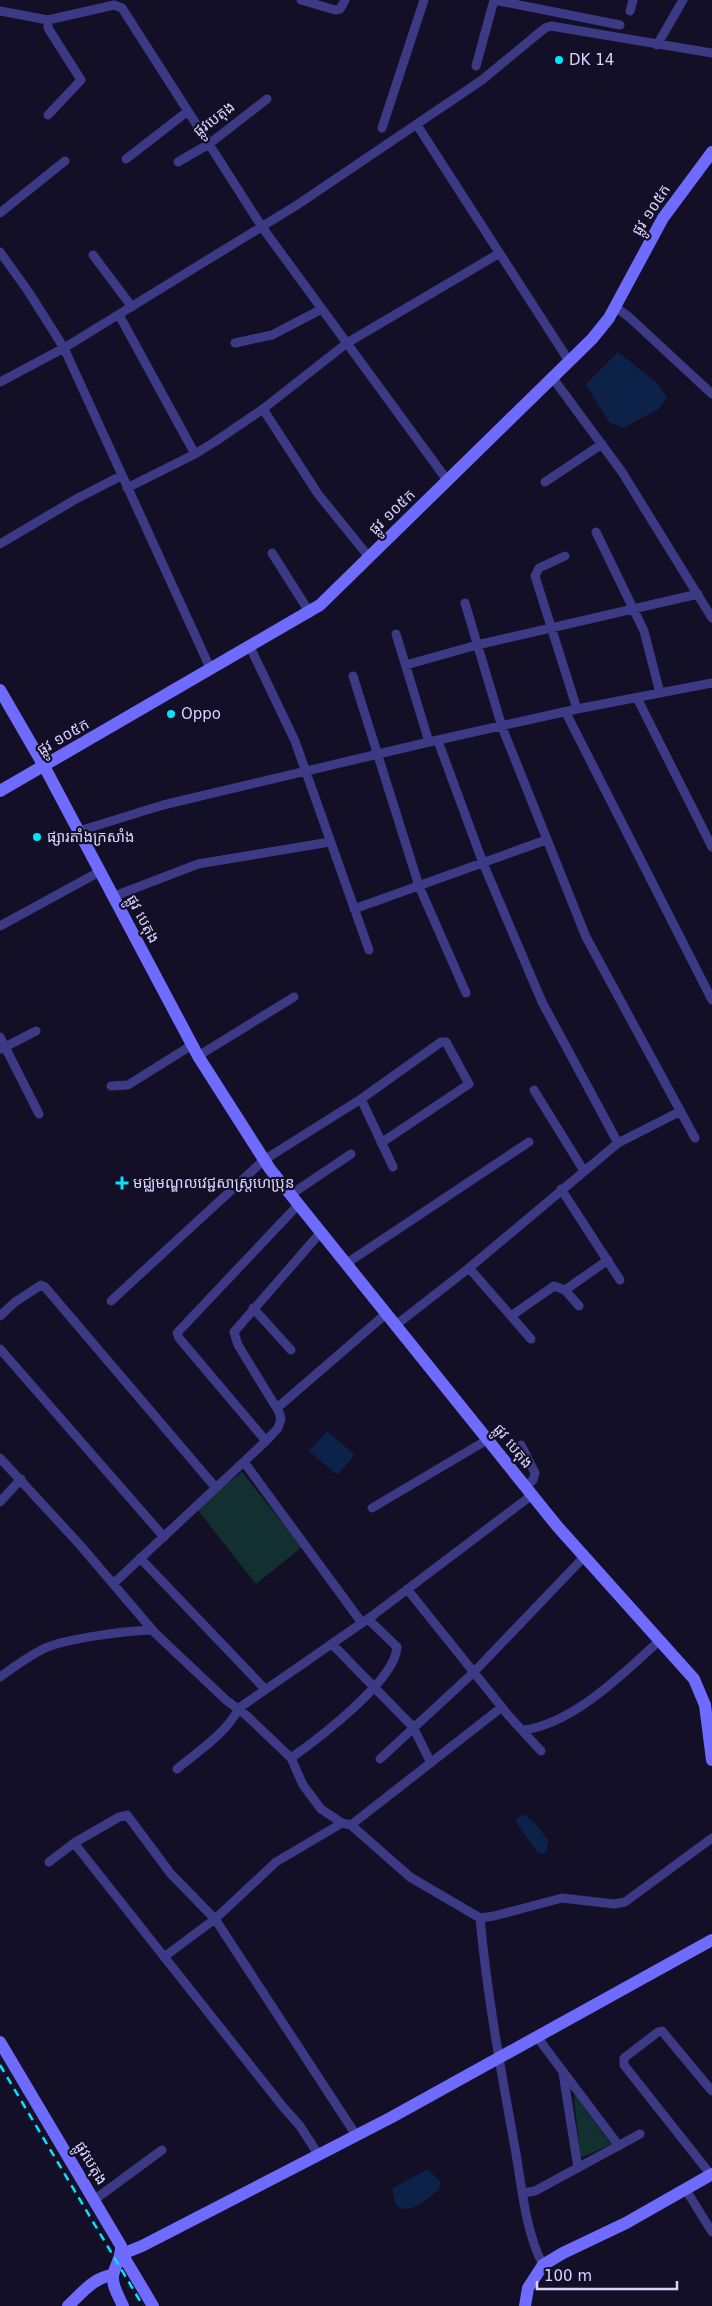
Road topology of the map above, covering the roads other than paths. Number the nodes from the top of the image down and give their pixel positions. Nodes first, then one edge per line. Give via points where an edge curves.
1 (301, 0) edge
2 (345, 0) edge
3 (424, 0) edge
4 (494, 0) edge
5 (634, 0) edge
6 (683, 0) edge
7 (0, 11) edge
8 (630, 12) dead end
9 (48, 20) junction
10 (620, 25) dead end
11 (657, 45) junction
12 (712, 53) edge
13 (476, 66) dead end
14 (267, 99) dead end
15 (188, 111) junction
16 (48, 115) dead end
17 (417, 125) junction
18 (382, 128) dead end
19 (209, 144) junction
20 (712, 152) edge
21 (126, 159) dead end
22 (64, 161) dead end
23 (178, 162) dead end
24 (1, 209) edge
25 (262, 227) junction
26 (0, 252) edge
27 (498, 254) junction
28 (93, 256) dead end
29 (132, 307) junction
30 (615, 307) junction
31 (322, 309) junction
32 (119, 315) junction
33 (235, 343) dead end
34 (346, 343) junction
35 (64, 348) junction
36 (569, 361) junction
37 (552, 377) junction
38 (0, 382) edge
39 (712, 394) edge
40 (262, 409) junction
41 (602, 444) junction
42 (195, 454) junction
43 (121, 476) junction
44 (447, 480) junction
45 (545, 482) dead end
46 (127, 488) junction
47 (596, 532) dead end
48 (0, 544) edge
49 (272, 553) dead end
50 (565, 556) dead end
51 (369, 557) junction
52 (698, 594) junction
53 (465, 603) dead end
54 (634, 610) junction
55 (310, 613) junction
56 (712, 618) edge
57 (552, 629) junction
58 (396, 634) dead end
59 (477, 645) junction
60 (250, 647) junction
61 (406, 666) junction
62 (211, 670) junction
63 (353, 676) dead end
64 (712, 683) edge
65 (0, 690) edge
66 (660, 693) junction
67 (637, 698) junction
68 (577, 710) junction
69 (566, 713) junction
70 (502, 727) junction
71 (434, 742) junction
72 (377, 756) junction
73 (44, 766) junction
74 (306, 773) junction
75 (0, 791) edge
76 (79, 830) junction
77 (546, 840) junction
78 (330, 842) junction
79 (712, 847) edge
80 (483, 863) junction
81 (99, 872) junction
82 (419, 886) junction
83 (112, 896) junction
84 (354, 909) junction
85 (0, 926) edge
86 (369, 950) dead end
87 (466, 993) dead end
88 (294, 997) dead end
89 (712, 1000) edge
90 (36, 1031) dead end
91 (0, 1037) edge
92 (3, 1049) edge
93 (195, 1051) junction
94 (111, 1086) dead end
95 (534, 1090) dead end
96 (361, 1099) junction
97 (679, 1112) junction
98 (39, 1114) dead end
99 (695, 1138) dead end
100 (529, 1142) dead end
101 (618, 1142) junction
102 (381, 1143) junction
103 (351, 1154) dead end
104 (264, 1160) junction
105 (393, 1167) dead end
106 (584, 1171) junction
107 (561, 1189) junction
108 (294, 1200) junction
109 (321, 1232) junction
110 (608, 1260) junction
111 (347, 1263) junction
112 (469, 1268) junction
113 (620, 1280) dead end
114 (565, 1290) junction
115 (111, 1301) dead end
116 (579, 1306) dead end
117 (253, 1308) junction
118 (387, 1313) junction
119 (0, 1316) edge
120 (511, 1316) junction
121 (396, 1325) junction
122 (531, 1339) dead end
123 (0, 1349) edge
124 (291, 1350) dead end
125 (277, 1408) junction
126 (487, 1440) junction
127 (266, 1441) junction
128 (521, 1445) dead end
129 (0, 1458) edge
130 (244, 1462) junction
131 (21, 1479) junction
132 (216, 1488) junction
133 (528, 1491) junction
134 (0, 1502) edge
135 (372, 1508) dead end
136 (164, 1536) junction
137 (584, 1557) junction
138 (140, 1558) junction
139 (113, 1584) junction
140 (407, 1589) junction
141 (365, 1621) junction
142 (152, 1630) junction
143 (660, 1640) junction
144 (332, 1644) junction
145 (474, 1672) junction
146 (0, 1677) edge
147 (375, 1687) junction
148 (265, 1689) junction
149 (502, 1707) junction
150 (239, 1708) junction
151 (710, 1721) edge
152 (413, 1727) junction
153 (523, 1730) junction
154 (541, 1751) dead end
155 (291, 1758) junction
156 (380, 1759) dead end
157 (712, 1760) edge
158 (431, 1763) junction
159 (177, 1769) dead end
160 (347, 1824) junction
161 (712, 1838) edge
162 (74, 1843) junction
163 (49, 1862) dead end
164 (480, 1918) junction
165 (215, 1920) junction
166 (712, 1940) edge
167 (164, 1957) junction
168 (537, 2037) junction
169 (0, 2042) edge
170 (499, 2058) junction
171 (562, 2070) junction
172 (712, 2091) edge
173 (640, 2134) dead end
174 (356, 2135) junction
175 (618, 2146) junction
176 (162, 2150) dead end
177 (318, 2154) junction
178 (578, 2168) junction
179 (711, 2175) edge
180 (686, 2190) junction
181 (523, 2193) junction
182 (94, 2200) junction
183 (712, 2232) edge
184 (122, 2254) junction
185 (543, 2266) junction
186 (113, 2275) junction
187 (68, 2306) edge
188 (123, 2306) edge
189 (153, 2306) edge
190 (525, 2306) edge

1 - 2 street via 335,10 340,9
3 - 18 street
4 - 10 street
4 - 13 street
5 - 8 street
6 - 11 street
7 - 9 street
9 - 15 street via 118,6
9 - 16 street via 48,28 81,80
11 - 12 street
11 - 17 street via 551,26
14 - 19 street, ផ្លូវបេតុង
15 - 19 street
15 - 21 street
17 - 25 street
17 - 27 street
19 - 23 street, ផ្លូវបេតុង
19 - 25 street
20 - 30 street, ផ្លូវ ១០៥ក via 663,218
22 - 24 street
25 - 29 street
25 - 31 street
26 - 35 street
27 - 34 street
27 - 36 street
28 - 29 street
29 - 32 street
30 - 36 street, ផ្លូវ ១០៥ក via 592,339
30 - 39 street
31 - 33 street via 272,335
31 - 34 street
32 - 35 street
32 - 42 street
34 - 40 street
34 - 44 street
35 - 38 street
35 - 43 street
36 - 37 street, ផ្លូវ ១០៥ក
37 - 41 street
37 - 44 street, ផ្លូវ ១០៥ក
40 - 42 street
40 - 51 street via 313,486
41 - 45 street
41 - 52 street via 648,510
42 - 46 street
43 - 46 street
43 - 48 street
44 - 51 street, ផ្លូវ ១០៥ក
46 - 62 street
47 - 54 street
49 - 55 street
50 - 57 street via 540,568 535,576
51 - 55 street, ផ្លូវ ១០៥ក
52 - 54 street
52 - 56 street
53 - 59 street
54 - 57 street
54 - 66 street via 644,630
55 - 60 street, ផ្លូវ ១០៥ក
57 - 59 street
57 - 68 street
58 - 61 street
59 - 61 street
59 - 70 street
60 - 62 street, ផ្លូវ ១០៥ក
60 - 74 street via 295,741
61 - 71 street
62 - 73 street, ផ្លូវ ១០៥ក
63 - 72 street
64 - 66 street
65 - 73 street, ផ្លូវ បេតុង
66 - 67 street
67 - 68 street
67 - 79 street
68 - 69 street
69 - 70 street
69 - 89 street
70 - 71 street
70 - 77 street
71 - 72 street
71 - 80 street
72 - 74 street
72 - 82 street
73 - 75 street, ផ្លូវ ១០៥ក
73 - 76 street, ផ្លូវ បេតុង
74 - 76 street via 163,805
74 - 78 street
76 - 81 street, ផ្លូវ បេតុង
77 - 80 street
77 - 97 street via 586,937
78 - 83 street via 198,864
78 - 84 street
80 - 82 street
80 - 101 street via 542,1002
81 - 83 street, ផ្លូវ បេតុង
81 - 85 street
82 - 84 street
82 - 87 street
83 - 93 street, ផ្លូវ បេតុង
84 - 86 street
88 - 93 street
90 - 92 street
91 - 92 street
92 - 98 street
93 - 94 street via 128,1085
93 - 104 street, ផ្លូវ បេតុង
95 - 106 street
96 - 102 street
96 - 102 street via 444,1041 469,1084
96 - 104 street
97 - 99 street
97 - 101 street
100 - 111 street
101 - 106 street
102 - 105 street
103 - 108 street
104 - 108 street, ផ្លូវ បេតុង
104 - 115 street
106 - 107 street
107 - 110 street
107 - 112 street
108 - 109 street, ផ្លូវ បេតុង
108 - 127 street via 178,1333
109 - 111 street, ផ្លូវ បេតុង
109 - 117 street
110 - 113 street
110 - 114 street
111 - 118 street, ផ្លូវ បេតុង
112 - 120 street
112 - 121 street
114 - 116 street
114 - 120 street via 560,1286 550,1287
117 - 124 street
117 - 125 street via 233,1334
118 - 121 street, ផ្លូវ បេតុង
118 - 125 street
119 - 132 street via 28,1294 45,1287
120 - 122 street
121 - 126 street, ផ្លូវ បេតុង
123 - 136 street
125 - 127 street via 281,1418 278,1428
126 - 133 street, ផ្លូវ បេតុង
126 - 135 street
127 - 130 street
128 - 133 street via 535,1473
129 - 131 street
130 - 132 street
130 - 141 street
131 - 134 street
131 - 139 street
132 - 136 street
133 - 137 street, ផ្លូវ បេតុង
133 - 140 street
136 - 138 street
137 - 143 street, ផ្លូវ បេតុង
137 - 145 street
138 - 139 street
138 - 148 street
139 - 142 street
140 - 141 street
140 - 145 street
141 - 144 street
141 - 147 street via 397,1647 391,1668
142 - 146 street via 47,1647
142 - 150 street via 226,1700
143 - 151 street, ផ្លូវ បេតុង via 694,1678
143 - 153 street via 582,1704 545,1726
144 - 147 street
144 - 148 street
145 - 149 street
145 - 152 street
147 - 152 street
147 - 155 street
148 - 150 street
149 - 153 street
149 - 158 street
150 - 155 street
150 - 159 street via 216,1736
151 - 157 street, ផ្លូវ បេតុង
152 - 156 street
152 - 158 street
153 - 154 street
155 - 160 street via 313,1800
158 - 160 street
160 - 164 street via 410,1877
160 - 165 street via 276,1862
161 - 164 street via 625,1902 614,1904 562,1898
162 - 163 street
162 - 165 street via 127,1815 171,1874
162 - 167 street
164 - 170 street
165 - 167 street
165 - 174 street
166 - 168 street
167 - 177 street via 300,2126
168 - 170 street
168 - 171 street
169 - 182 street, ផ្លូវបេតុង
170 - 174 street
170 - 181 street
171 - 175 street
171 - 178 street
172 - 179 street via 662,2031 624,2058 624,2065
173 - 175 street
174 - 177 street
175 - 178 street
176 - 182 street
177 - 184 street
178 - 181 street via 535,2191
179 - 180 street
180 - 183 street
180 - 185 street via 563,2252
181 - 185 street via 533,2246
182 - 184 street, ផ្លូវបេតុង via 117,2238
184 - 186 street
184 - 189 street, ផ្លូវបេតុង
185 - 190 street via 528,2288
186 - 187 street via 95,2281
186 - 188 street

